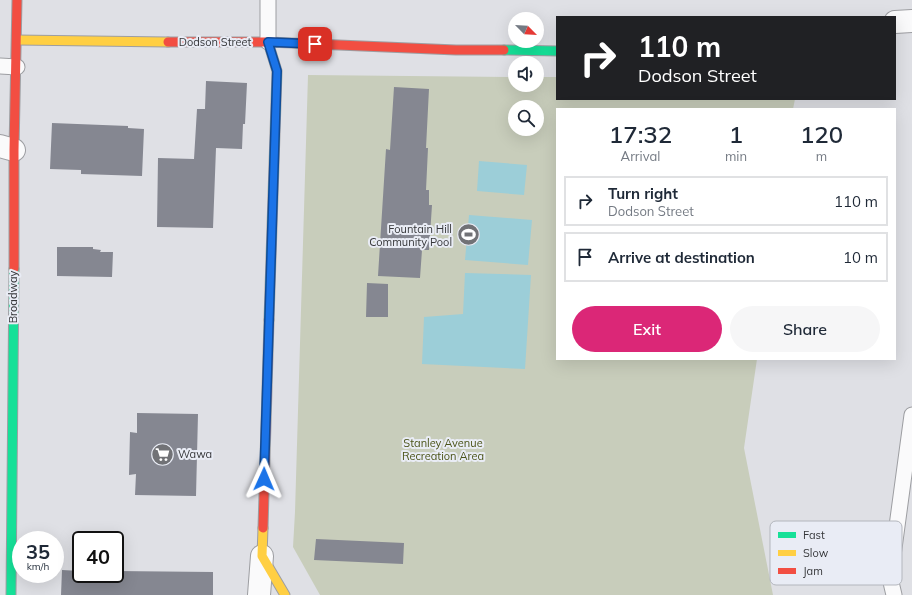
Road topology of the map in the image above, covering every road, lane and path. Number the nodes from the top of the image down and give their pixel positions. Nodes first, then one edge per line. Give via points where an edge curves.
1 (17, 0) edge
2 (268, 0) edge
3 (912, 21) edge
4 (896, 22) edge
5 (17, 40) junction
6 (268, 42) junction
7 (556, 51) edge
8 (0, 66) edge
9 (16, 67) junction
10 (7, 148) edge
11 (912, 415) edge
12 (898, 521) edge
13 (262, 556) junction
14 (892, 585) edge
15 (10, 595) edge
16 (259, 595) edge
17 (285, 595) edge
18 (894, 595) edge

1 - 5 street, Broadway
2 - 6 lane
3 - 4 street
5 - 6 street, Dodson Street
5 - 9 street, Broadway
6 - 7 street, Dodson Street via 456,50
6 - 13 street via 277,71
8 - 9 lane
9 - 10 street, Broadway
10 - 15 street, Broadway via 13,469
11 - 12 lane
13 - 16 street
13 - 17 street
14 - 18 lane

